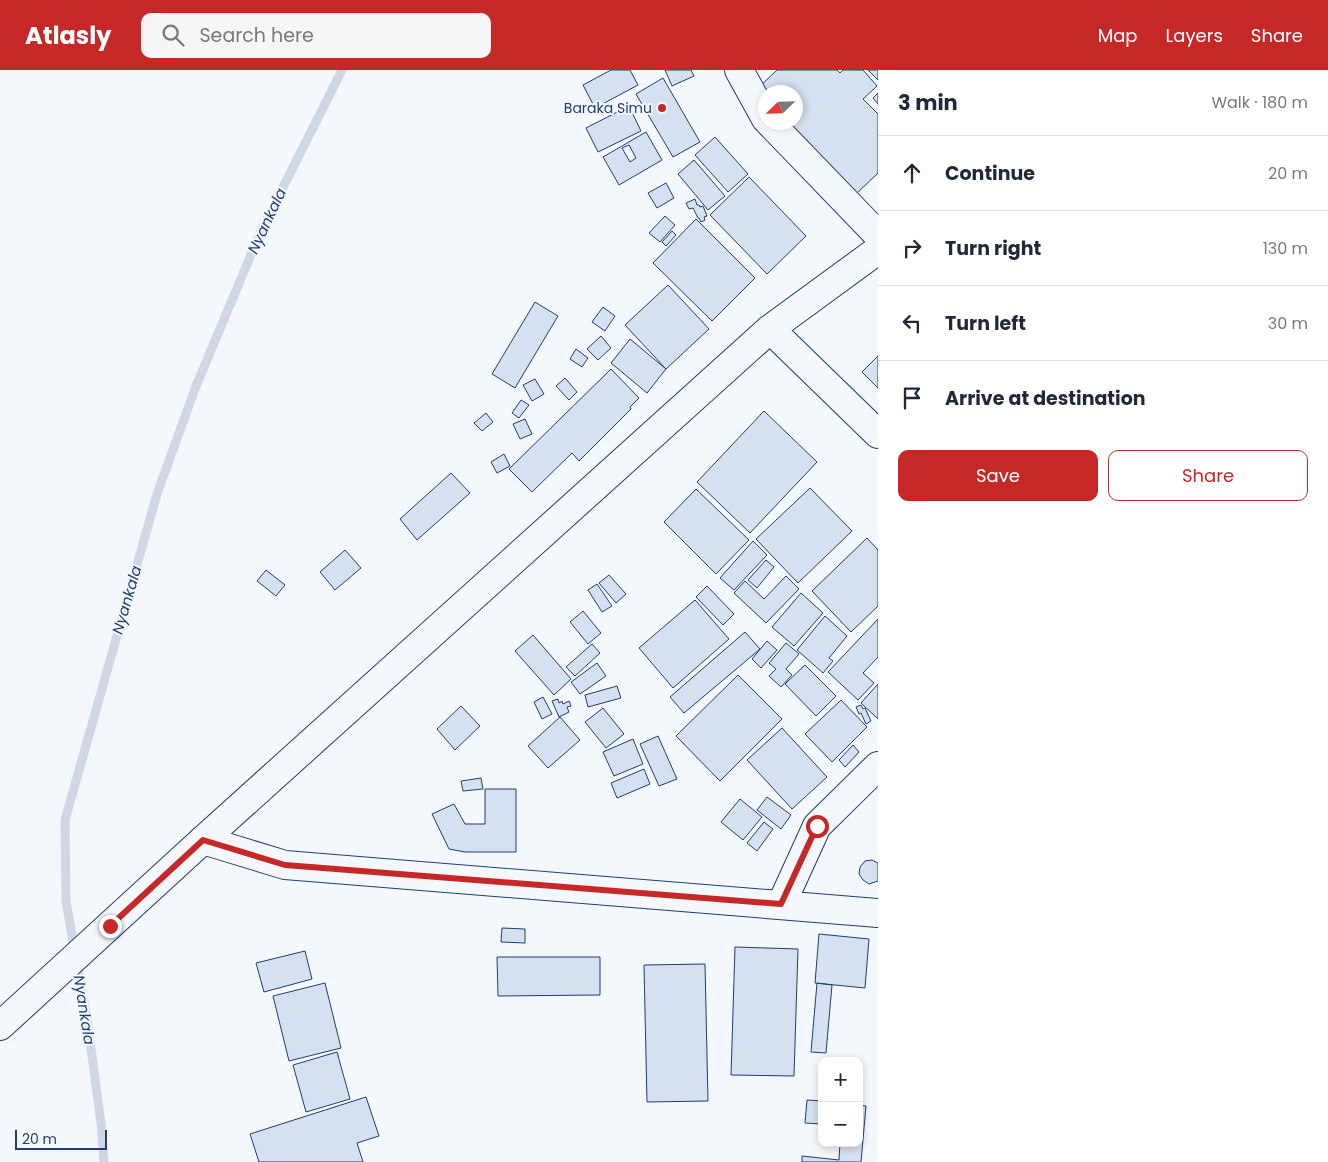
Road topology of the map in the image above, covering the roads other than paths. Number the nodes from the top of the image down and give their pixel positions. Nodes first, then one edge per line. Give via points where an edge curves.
1 (739, 70) edge
2 (758, 104) edge
3 (777, 130) edge
4 (878, 235) edge
5 (878, 250) edge
6 (770, 329) junction
7 (878, 434) edge
8 (878, 766) edge
9 (203, 840) junction
10 (781, 904) junction
11 (878, 913) edge
12 (6, 1021) edge

1 - 2 main road
3 - 4 main road
5 - 6 main road
6 - 7 main road
6 - 9 main road
8 - 10 main road via 817,826
9 - 10 main road via 285,865
9 - 12 main road
10 - 11 main road

